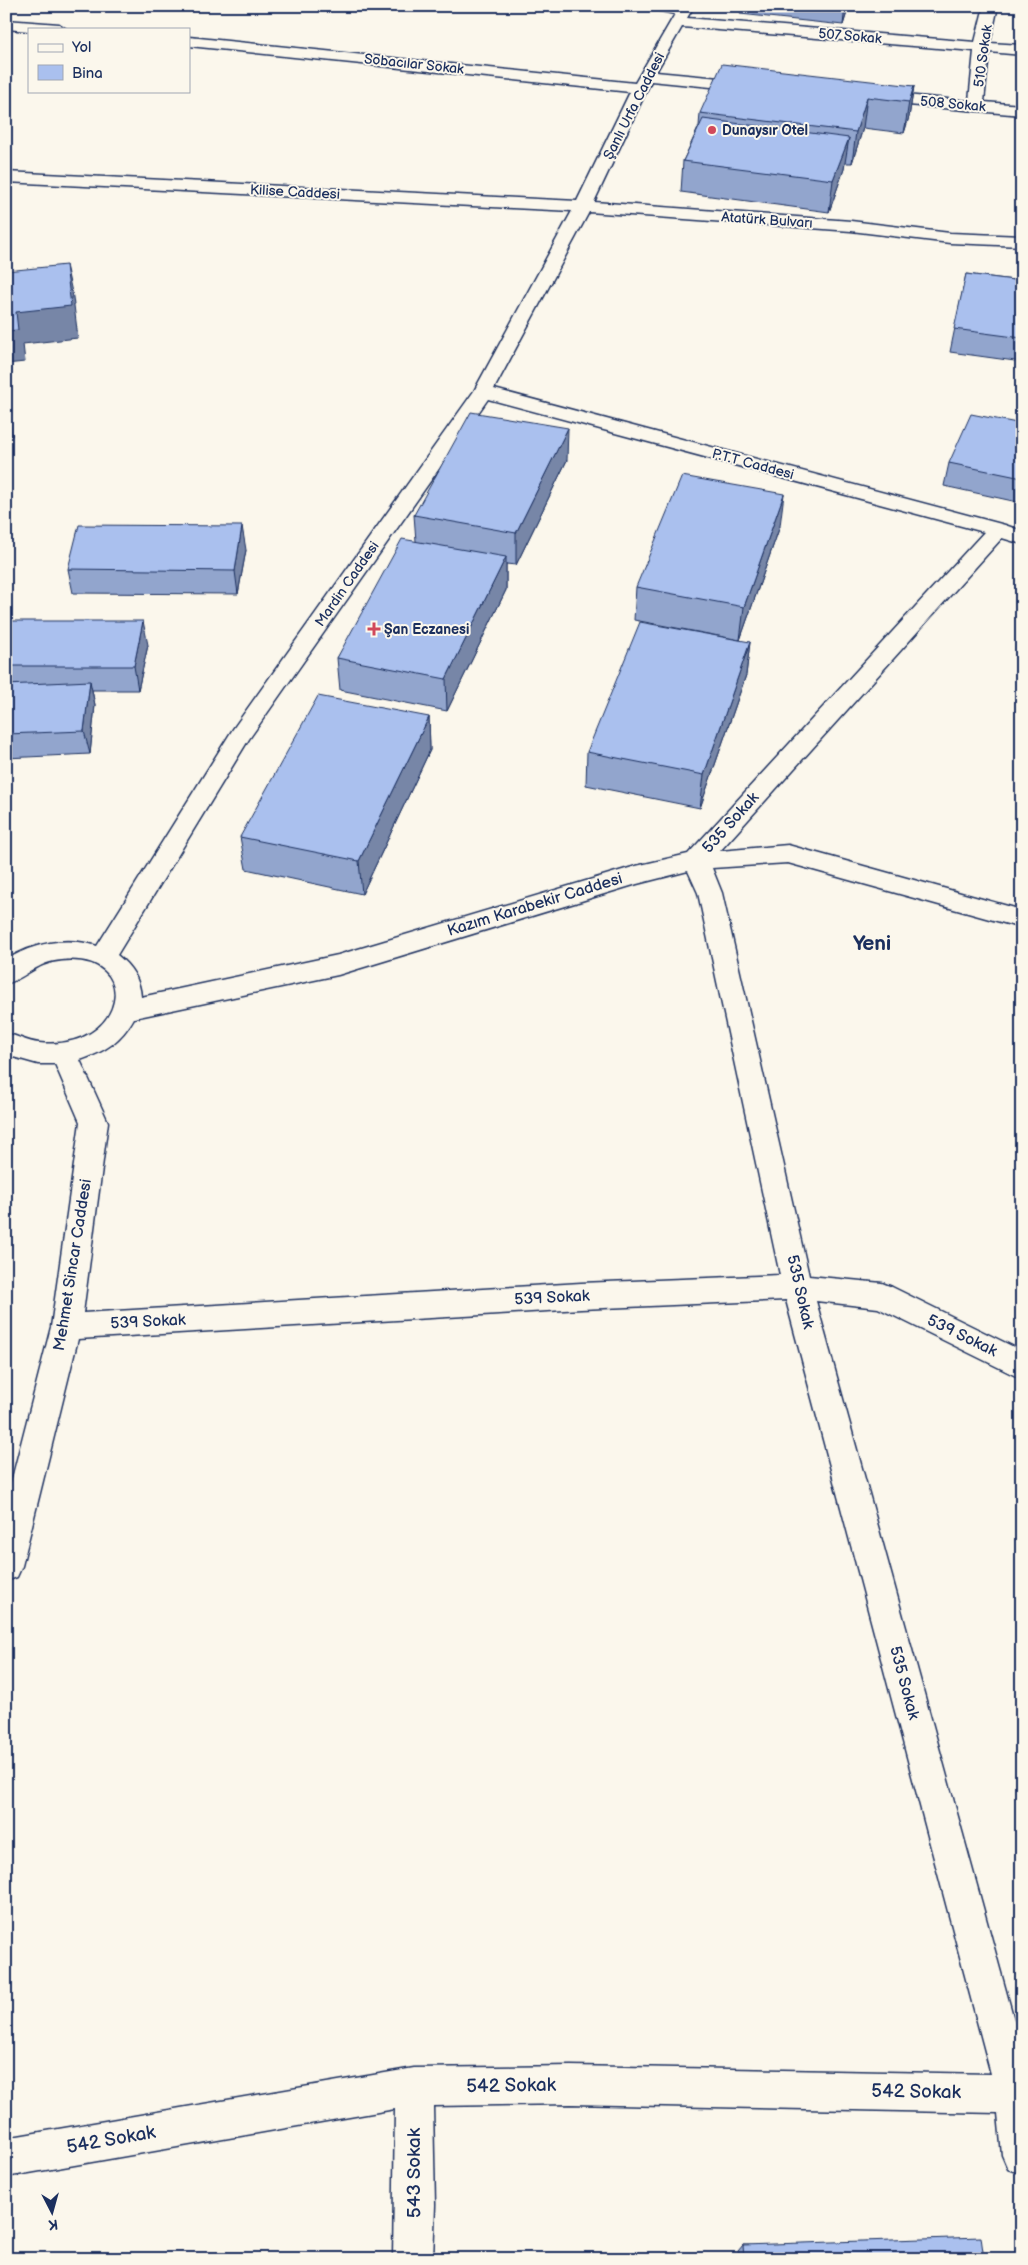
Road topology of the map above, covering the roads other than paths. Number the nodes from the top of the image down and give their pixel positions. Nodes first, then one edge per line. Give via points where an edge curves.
1 (656, 6) edge
2 (992, 6) edge
3 (683, 13) edge
4 (6, 24) edge
5 (48, 28) edge
6 (190, 41) edge
7 (982, 46) junction
8 (1022, 50) edge
9 (643, 82) junction
10 (762, 87) edge
11 (860, 95) edge
12 (976, 106) junction
13 (1022, 110) edge
14 (6, 177) edge
15 (583, 206) junction
16 (950, 238) junction
17 (1022, 242) edge
18 (1022, 257) edge
19 (484, 392) junction
20 (998, 529) junction
21 (1022, 538) edge
22 (696, 861) junction
23 (1022, 919) edge
24 (103, 957) junction
25 (6, 974) edge
26 (126, 1010) junction
27 (6, 1043) edge
28 (51, 1054) junction
29 (6, 1067) edge
30 (797, 1287) junction
31 (66, 1326) junction
32 (1022, 1366) edge
33 (6, 1566) edge
34 (414, 2087) junction
35 (1018, 2094) edge
36 (1022, 2155) edge
37 (6, 2158) edge
38 (413, 2259) edge

1 - 3 street, 507 Sokak
2 - 7 street, 510 Sokak
3 - 7 street, 507 Sokak
3 - 9 street, Şanlı Urfa Caddesi
4 - 5 street
6 - 9 street, Sobacılar Sokak
7 - 8 street, 507 Sokak
7 - 12 street, 510 Sokak
9 - 10 street
9 - 15 street, Şanlı Urfa Caddesi
11 - 12 street, 508 Sokak
12 - 13 street, 508 Sokak
14 - 15 street, Kilise Caddesi
15 - 16 street, Atatürk Bulvarı via 851,226
15 - 19 street, Mardin Caddesi
16 - 17 street, Atatürk Bulvarı
16 - 18 street, Atatürk Bulvarı
19 - 20 street, P.T.T Caddesi
19 - 24 street, Mardin Caddesi via 241,734
20 - 21 street, P.T.T Caddesi
20 - 22 street, 535 Sokak
22 - 23 street, Kazım Karabekir Caddesi via 788,854
22 - 26 street, Kazım Karabekir Caddesi via 636,875 338,965
22 - 30 street, 535 Sokak via 710,893
24 - 25 street via 83,950 60,950 37,955
24 - 26 street via 117,967 126,980 129,994
26 - 28 street via 117,1025 85,1048
27 - 28 street via 17,1049
28 - 29 street
28 - 31 street, Mehmet Sincar Caddesi via 94,1122
30 - 31 street, 539 Sokak via 581,1296
30 - 32 street, 539 Sokak via 882,1296
30 - 35 street, 535 Sokak
31 - 33 street, Mehmet Sincar Caddesi
34 - 35 street, 542 Sokak via 572,2085
34 - 37 street, 542 Sokak
34 - 38 street, 543 Sokak
35 - 36 street, 535 Sokak

